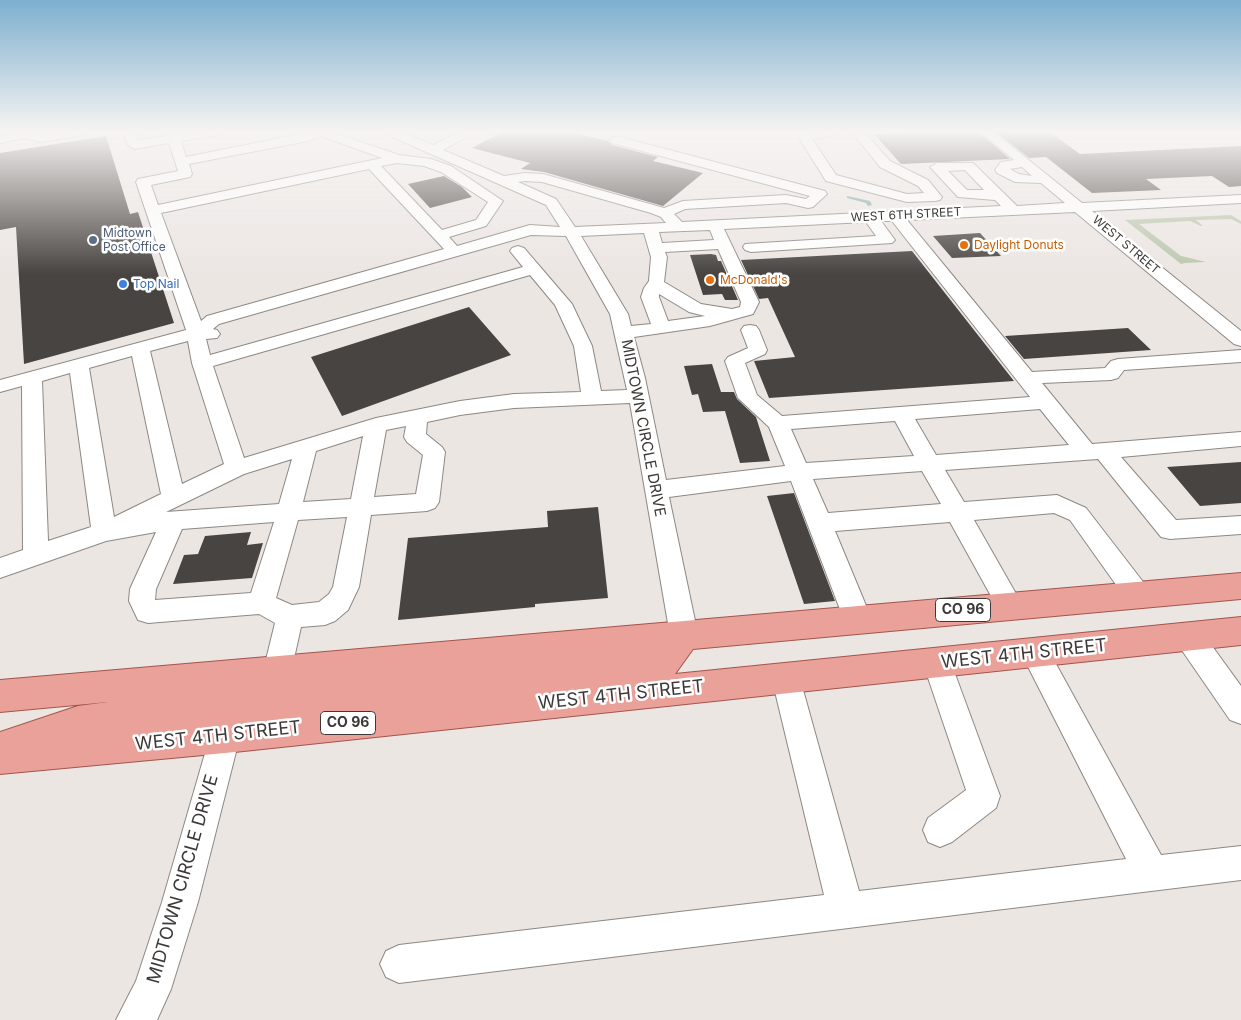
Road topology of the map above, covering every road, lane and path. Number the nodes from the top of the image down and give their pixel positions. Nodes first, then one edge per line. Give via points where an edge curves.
1 (1046, 179) edge
2 (156, 180) edge
3 (302, 180) edge
4 (387, 180) edge
5 (461, 180) edge
6 (504, 180) edge
7 (548, 180) edge
8 (716, 180) edge
9 (765, 180) edge
10 (837, 180) edge
11 (915, 180) edge
12 (702, 189) dead end
13 (1000, 197) dead end
14 (786, 199) junction
15 (808, 204) junction
16 (1237, 204) edge
17 (683, 205) junction
18 (1080, 206) junction
19 (153, 210) junction
20 (1013, 210) junction
21 (666, 214) junction
22 (896, 216) junction
23 (870, 217) junction
24 (829, 219) junction
25 (786, 221) junction
26 (715, 225) junction
27 (678, 227) junction
28 (650, 228) junction
29 (571, 232) junction
30 (438, 236) junction
31 (800, 244) junction
32 (724, 246) junction
33 (752, 247) dead end
34 (657, 248) junction
35 (518, 251) junction
36 (454, 252) junction
37 (499, 256) dead end
38 (534, 269) junction
39 (443, 272) dead end
40 (659, 287) junction
41 (662, 328) junction
42 (750, 330) dead end
43 (196, 333) junction
44 (624, 333) junction
45 (1241, 340) edge
46 (140, 348) junction
47 (1241, 356) edge
48 (202, 363) junction
49 (80, 364) junction
50 (32, 377) junction
51 (1027, 378) junction
52 (0, 386) edge
53 (638, 396) junction
54 (592, 398) junction
55 (1046, 402) junction
56 (901, 413) junction
57 (416, 417) junction
58 (778, 423) junction
59 (376, 425) junction
60 (1241, 439) edge
61 (306, 446) junction
62 (1095, 452) junction
63 (930, 464) junction
64 (236, 468) junction
65 (798, 472) junction
66 (655, 490) junction
67 (361, 507) junction
68 (174, 509) junction
69 (289, 512) junction
70 (958, 513) junction
71 (820, 522) junction
72 (1241, 525) edge
73 (104, 532) junction
74 (36, 556) junction
75 (0, 568) edge
76 (1241, 586) edge
77 (1138, 595) junction
78 (261, 603) junction
79 (1010, 606) junction
80 (290, 617) junction
81 (858, 620) junction
82 (1241, 631) edge
83 (684, 635) junction
84 (1189, 637) junction
85 (1035, 652) junction
86 (937, 663) junction
87 (277, 672) junction
88 (786, 679) junction
89 (0, 696) edge
90 (1241, 710) edge
91 (225, 736) junction
92 (0, 748) edge
93 (0, 756) edge
94 (940, 830) dead end
95 (1241, 863) edge
96 (1152, 874) junction
97 (846, 911) junction
98 (399, 964) dead end
99 (136, 1020) edge

1 - 18 street, WEST STREET
2 - 19 street via 143,182
3 - 19 street
4 - 30 street
5 - 30 street via 496,201 481,223
6 - 29 street, MIDTOWN CIRCLE DRIVE via 551,202
7 - 21 street
8 - 14 street
9 - 15 street via 820,194
10 - 11 street via 907,198 935,197 923,183
12 - 17 street
13 - 20 street
14 - 15 street
14 - 17 street
15 - 24 street
16 - 18 street, WEST 6TH STREET via 1214,200
17 - 21 street
18 - 20 street, WEST 6TH STREET
18 - 45 street, WEST STREET
19 - 43 street
20 - 22 street, WEST 6TH STREET
21 - 27 street
22 - 23 street, WEST 6TH STREET
22 - 51 street
23 - 24 street, WEST 6TH STREET
23 - 31 street via 887,240
24 - 25 street, WEST 6TH STREET
25 - 26 street, WEST 6TH STREET
25 - 31 street
26 - 27 street, WEST 6TH STREET
26 - 32 street
27 - 28 street, WEST 6TH STREET
28 - 29 street, WEST 6TH STREET
28 - 34 street
29 - 35 street
29 - 36 street via 530,230
29 - 44 street, MIDTOWN CIRCLE DRIVE via 619,314
30 - 36 street
31 - 33 street
32 - 34 street
32 - 40 street via 720,254 737,296 737,304 731,310 683,314 667,306
32 - 41 street via 750,302 747,310 710,321
34 - 40 street
35 - 37 street
35 - 38 street
36 - 43 street via 213,320
38 - 48 street
38 - 54 street via 563,304 583,346
39 - 43 street via 218,334
40 - 41 street via 650,297
41 - 44 street
42 - 58 street via 758,350 735,361 748,398
43 - 46 street
43 - 48 street
44 - 53 street, MIDTOWN CIRCLE DRIVE
46 - 49 street
46 - 68 street
47 - 51 street via 1118,365 1111,374
48 - 64 street
49 - 50 street
49 - 73 street
50 - 52 street
50 - 74 street
51 - 55 street
53 - 54 street
53 - 66 street, MIDTOWN CIRCLE DRIVE
54 - 57 street via 514,401
55 - 56 street
55 - 62 street
56 - 58 street
56 - 63 street
57 - 59 street
57 - 67 street via 415,437 434,452 427,502
58 - 65 street
59 - 61 street
59 - 67 street
60 - 62 street
61 - 64 street
61 - 69 street
62 - 63 street
62 - 72 street via 1170,530
63 - 65 street
63 - 70 street
64 - 68 street
65 - 66 street
65 - 71 street
66 - 83 street, MIDTOWN CIRCLE DRIVE
67 - 69 street
67 - 80 street via 346,587 339,602 325,613
68 - 69 street
68 - 73 street
68 - 78 street via 143,589 142,601 148,612
69 - 78 street
70 - 71 street
70 - 77 street via 1057,504 1064,507 1078,514
70 - 79 street
71 - 81 street
73 - 74 street
74 - 75 street
76 - 77 main road, CO 96
77 - 79 main road, CO 96
78 - 80 street
79 - 81 main road, CO 96
80 - 87 street
81 - 83 main road, CO 96
82 - 84 main road, WEST 4TH STREET / CO 96
83 - 87 main road, CO 96
83 - 92 main road via 661,664 150,713 78,723
84 - 85 main road, WEST 4TH STREET / CO 96
84 - 90 street
85 - 86 main road, WEST 4TH STREET / CO 96
85 - 96 street
86 - 88 main road, WEST 4TH STREET / CO 96
86 - 94 street via 984,796
87 - 89 main road, CO 96
88 - 91 main road, WEST 4TH STREET / CO 96
88 - 97 street
91 - 93 main road, WEST 4TH STREET / CO 96
91 - 99 street, MIDTOWN CIRCLE DRIVE via 180,902 152,989
95 - 96 street
96 - 97 street
97 - 98 street

